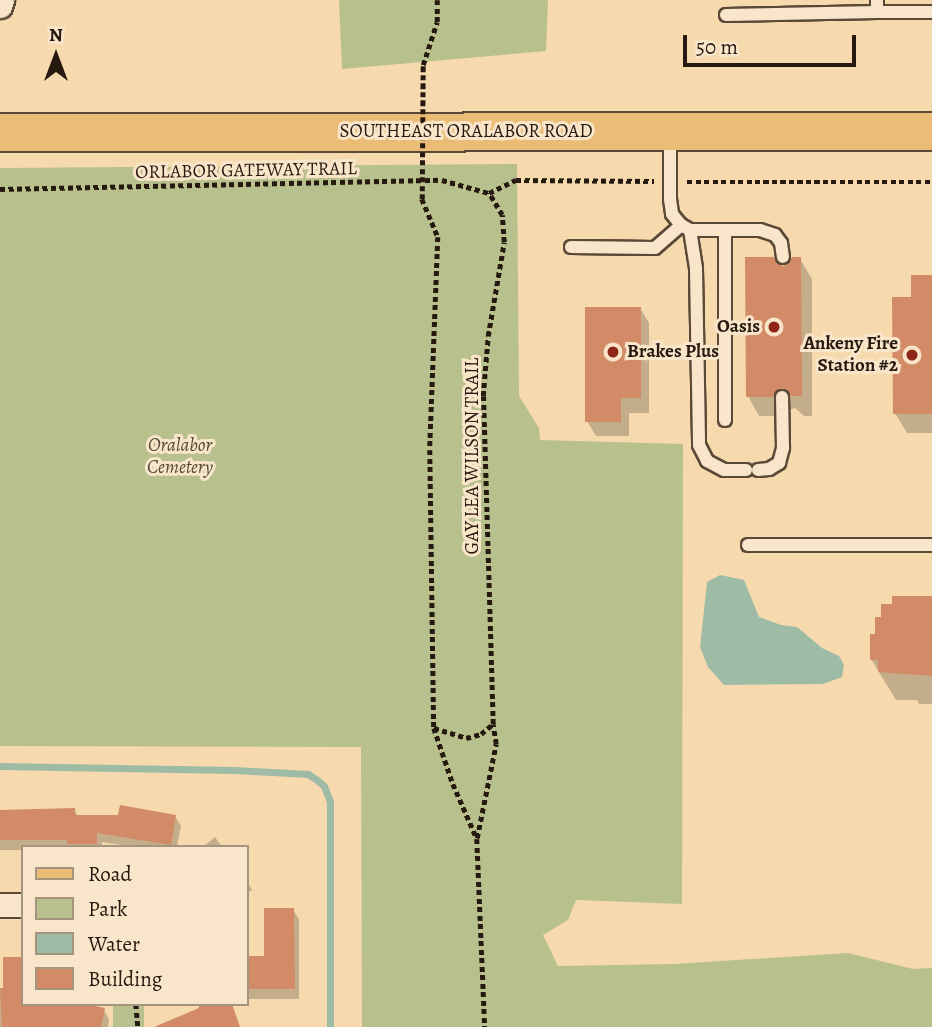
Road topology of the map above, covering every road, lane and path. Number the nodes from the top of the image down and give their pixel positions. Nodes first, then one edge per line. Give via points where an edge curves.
1 (2, 0) edge
2 (437, 0) edge
3 (0, 6) edge
4 (877, 6) edge
5 (932, 12) edge
6 (726, 15) dead end
7 (932, 131) edge
8 (0, 132) edge
9 (670, 133) junction
10 (670, 182) junction
11 (932, 182) edge
12 (0, 189) edge
13 (489, 193) junction
14 (686, 227) junction
15 (725, 230) junction
16 (571, 247) dead end
17 (783, 257) dead end
18 (782, 397) dead end
19 (725, 420) dead end
20 (748, 545) dead end
21 (932, 545) edge
22 (493, 723) junction
23 (434, 728) junction
24 (477, 839) junction
25 (0, 905) edge
26 (21, 905) edge
27 (136, 1006) edge
28 (138, 1027) edge
29 (485, 1027) edge

1 - 3 street
2 - 23 path, bridge via 437,22 423,65 422,199 438,237 430,450
4 - 5 lane
4 - 6 lane
7 - 9 main road, SOUTHEAST ORALABOR ROAD
8 - 9 main road, SOUTHEAST ORALABOR ROAD
9 - 10 lane
10 - 11 path
10 - 13 path via 516,180
10 - 14 lane via 672,214
12 - 13 path, ORLABOR GATEWAY TRAIL via 442,180
13 - 22 path, GAY LEA WILSON TRAIL via 502,215 504,242 483,396
14 - 15 lane
14 - 16 lane via 655,248
14 - 18 lane via 696,269 699,445 706,461 724,470 769,469 779,463
15 - 17 lane via 775,235
15 - 19 lane
20 - 21 lane
22 - 23 path via 481,734 466,738
22 - 24 path, GAY LEA WILSON TRAIL via 496,744
23 - 24 path
24 - 29 path
25 - 26 street
27 - 28 path

